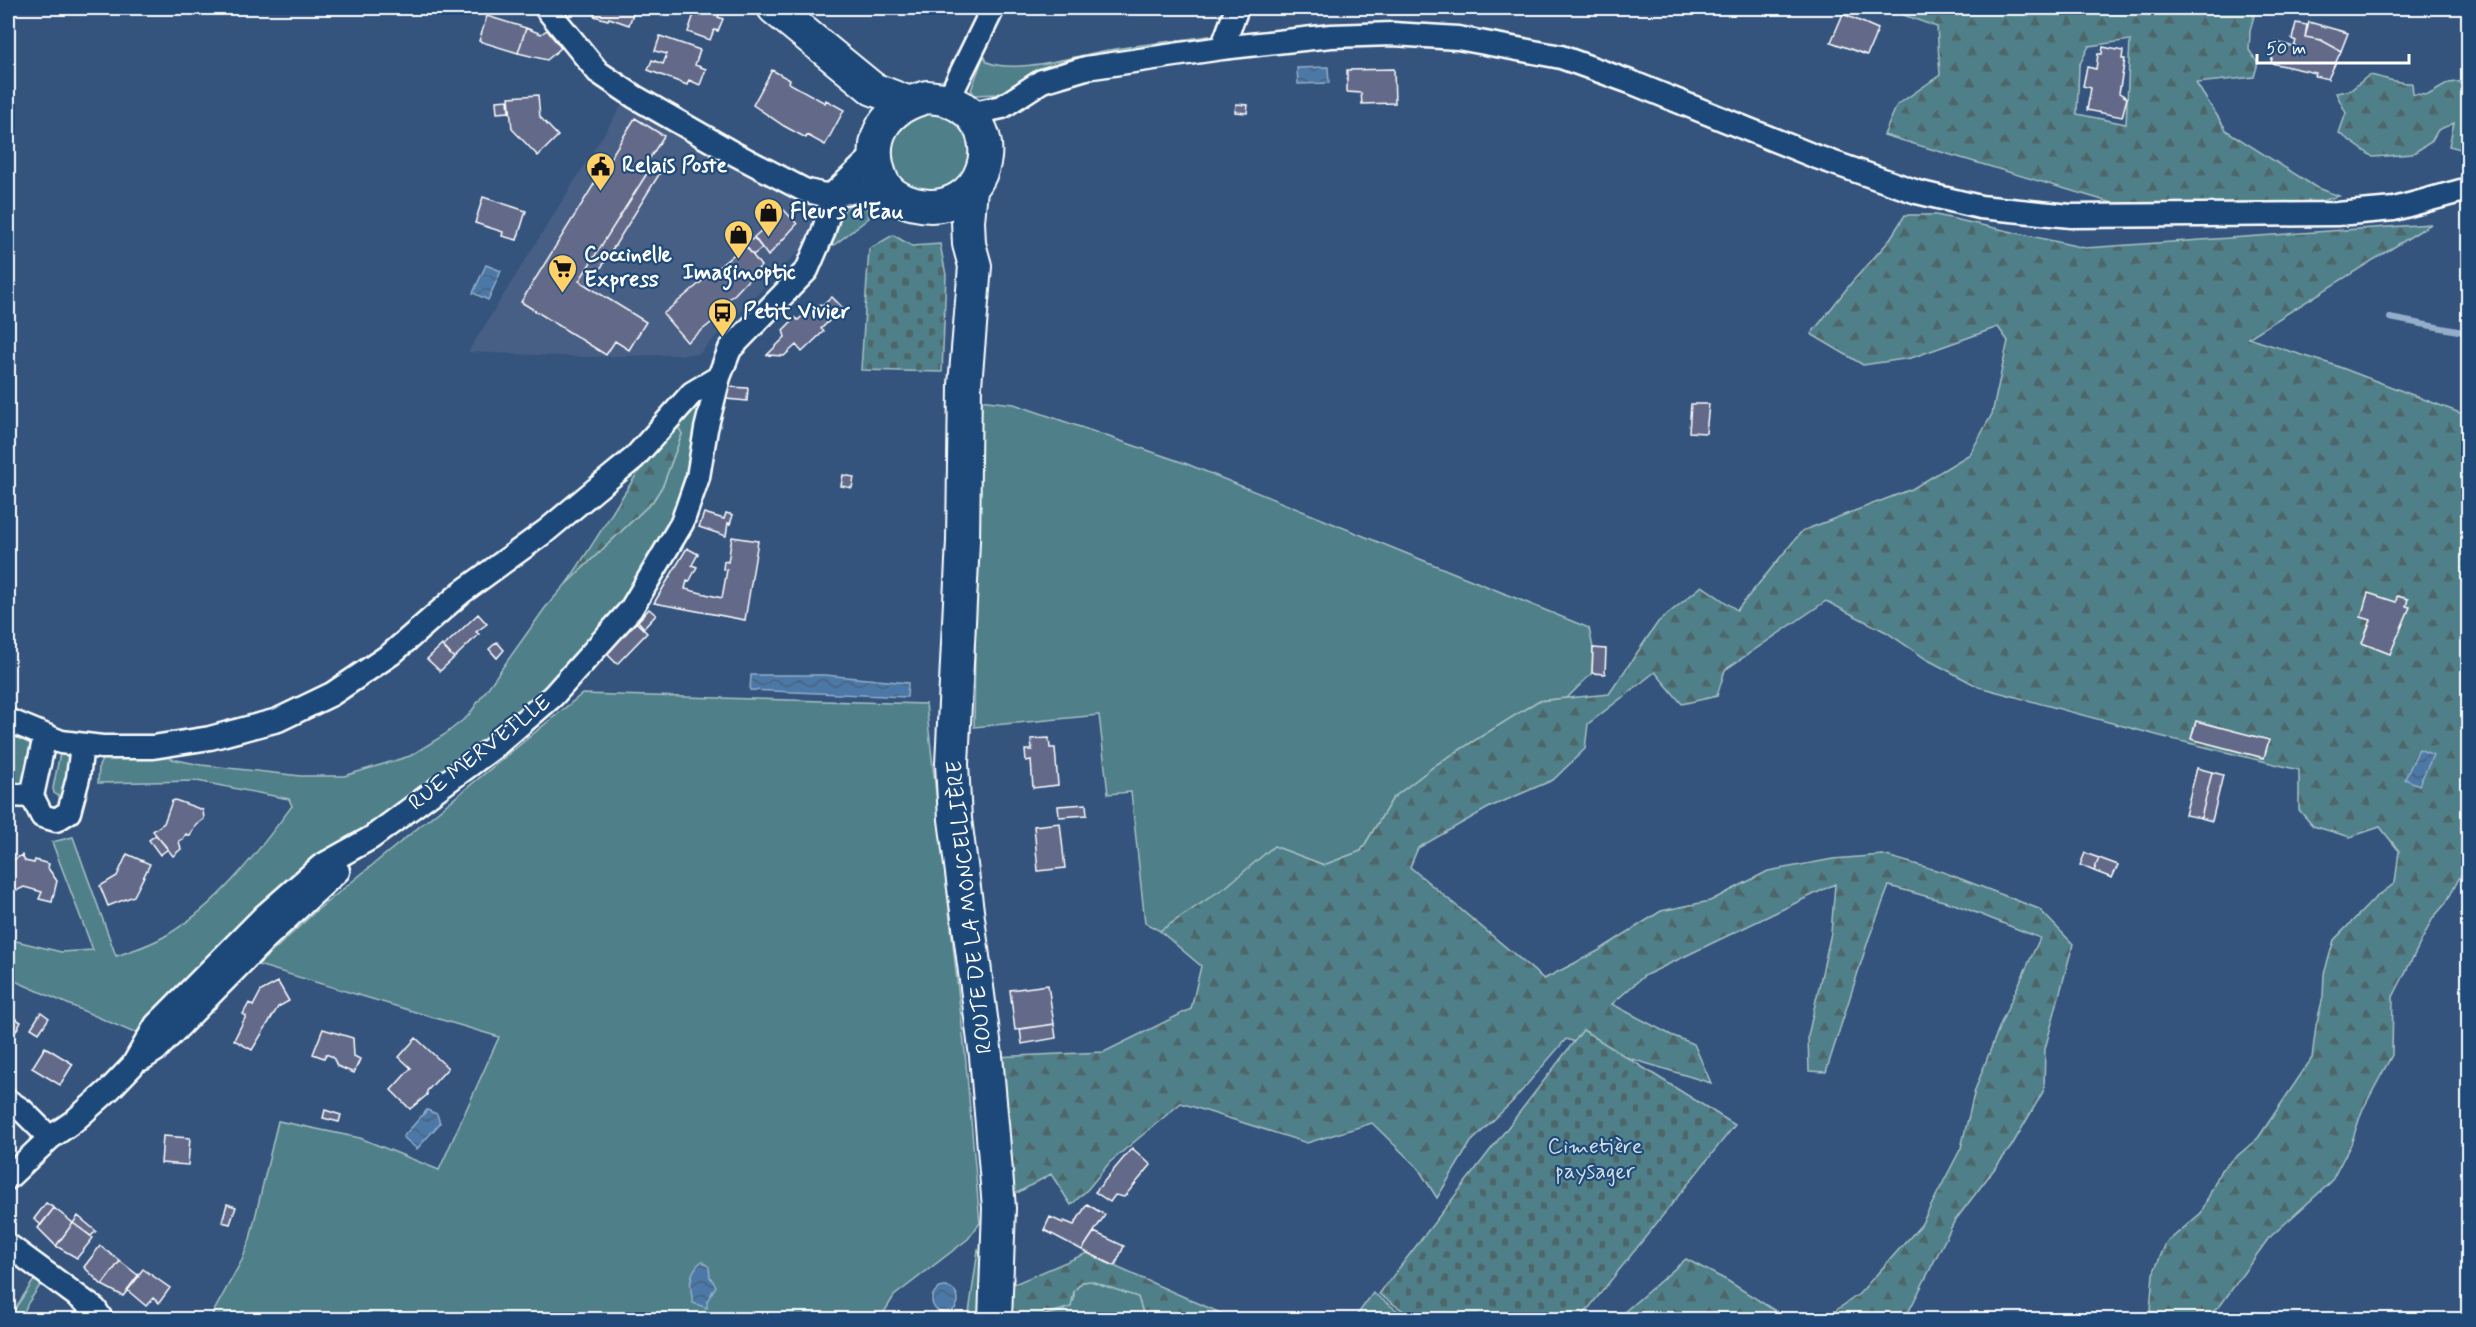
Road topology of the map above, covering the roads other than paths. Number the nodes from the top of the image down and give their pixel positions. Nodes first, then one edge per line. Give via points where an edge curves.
1 (546, 8) edge
2 (774, 8) edge
3 (993, 8) edge
4 (1237, 8) edge
5 (1222, 48) junction
6 (873, 89) junction
7 (908, 102) junction
8 (967, 117) junction
9 (879, 140) junction
10 (885, 188) junction
11 (971, 189) junction
12 (2469, 189) edge
13 (835, 192) junction
14 (931, 208) junction
15 (969, 244) junction
16 (719, 377) junction
17 (8, 720) edge
18 (45, 736) junction
19 (82, 746) junction
20 (8, 795) edge
21 (32, 796) junction
22 (8, 1101) edge
23 (50, 1138) junction
24 (8, 1178) edge
25 (8, 1245) edge
26 (102, 1320) edge
27 (995, 1320) edge

1 - 13 street via 598,72 635,97 804,190 824,195
2 - 6 street
3 - 8 street
4 - 5 street
5 - 8 street via 1086,68 1042,81 1002,107
5 - 12 street via 1331,36 1393,34 1458,38 1561,57 1814,156 1917,192 1980,207 2071,216 2337,214 2394,209
6 - 7 street
6 - 9 street
7 - 8 street via 927,97
7 - 9 street via 891,114
8 - 11 street via 986,145 984,168
9 - 10 street
9 - 13 street
10 - 13 street
10 - 14 street via 906,202
11 - 14 street via 956,202
11 - 15 street, ROUTE DE LA MONCELLIÈRE
13 - 16 street, RUE MERVEILLE via 807,270 730,349
14 - 15 street, ROUTE DE LA MONCELLIÈRE via 955,225
15 - 27 street, ROUTE DE LA MONCELLIÈRE via 975,266 965,385 963,541 952,764 986,1056 999,1208
16 - 19 street via 699,387 634,458 546,531 462,592 391,654 332,694 278,720 210,738 153,747
16 - 23 street, RUE MERVEILLE via 698,477 682,523 631,609 553,696 493,748 371,838 156,1050 133,1065 74,1121
17 - 18 street
18 - 19 street
18 - 21 street
19 - 21 street via 69,812 56,820 42,816
20 - 21 street
22 - 23 street
23 - 24 street, RUE MERVEILLE
25 - 26 street via 95,1309

